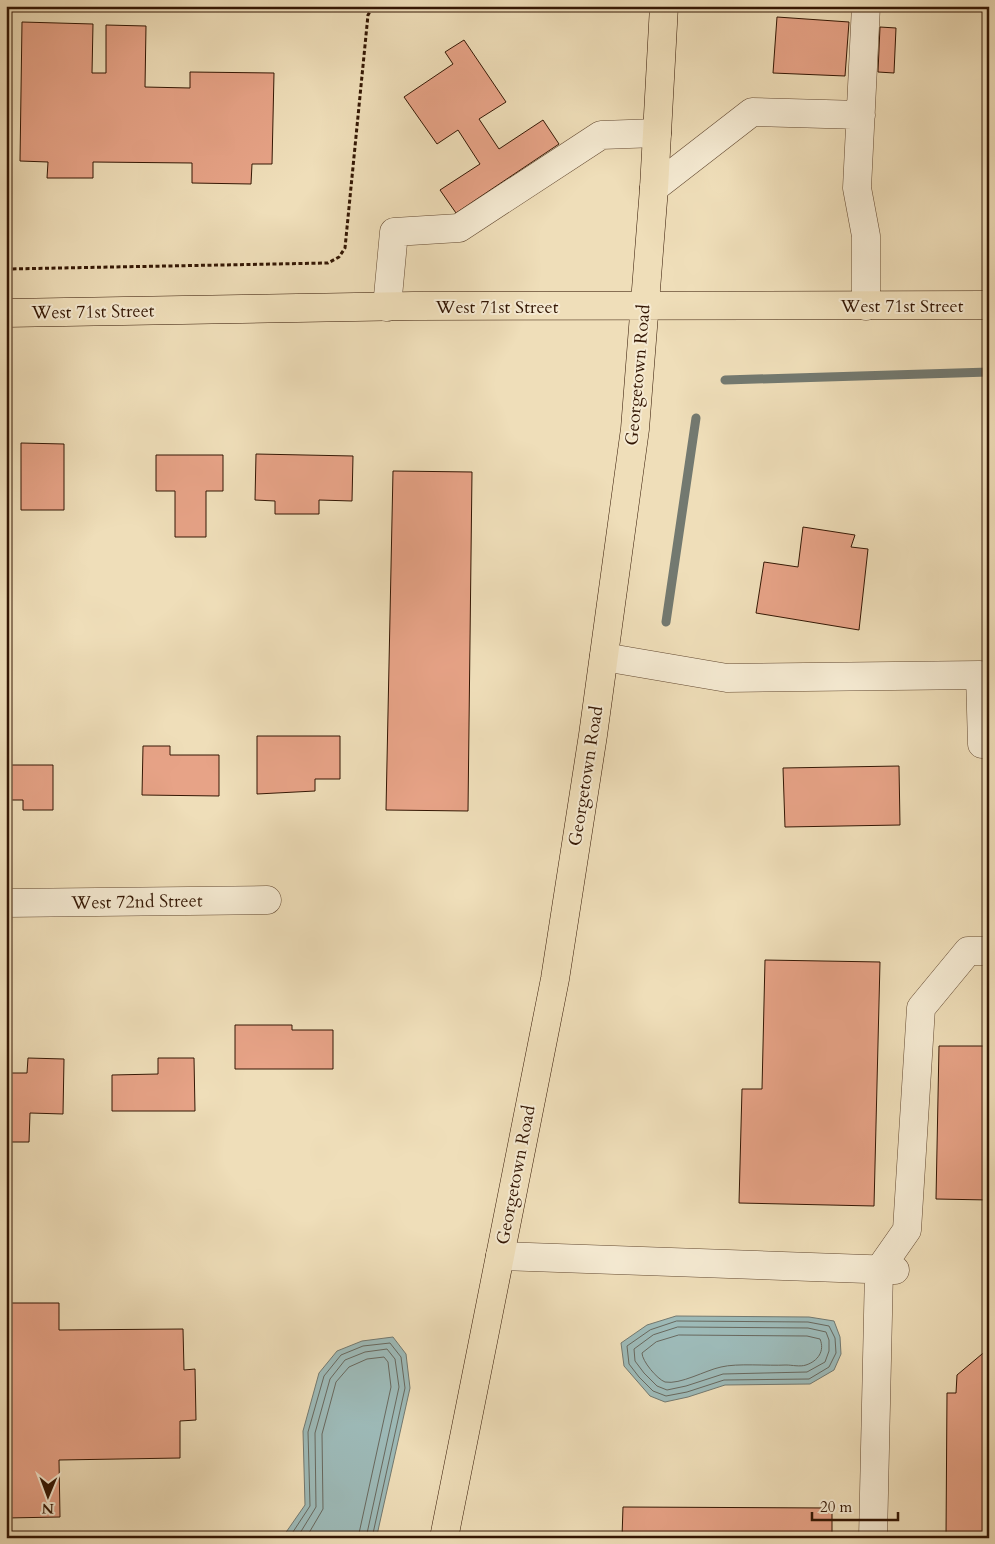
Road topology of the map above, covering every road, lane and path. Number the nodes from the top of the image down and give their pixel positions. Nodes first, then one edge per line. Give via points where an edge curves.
1 (373, 6) edge
2 (664, 6) edge
3 (866, 6) edge
4 (861, 115) junction
5 (657, 134) junction
6 (654, 188) junction
7 (6, 269) edge
8 (989, 305) edge
9 (866, 306) junction
10 (387, 307) junction
11 (644, 307) junction
12 (6, 313) edge
13 (604, 657) junction
14 (982, 744) dead end
15 (267, 900) dead end
16 (6, 903) edge
17 (989, 951) edge
18 (500, 1256) junction
19 (887, 1270) junction
20 (444, 1538) edge
21 (873, 1538) edge

1 - 7 path via 368,15 345,248 340,257 328,262
2 - 5 main road, Georgetown Road
3 - 4 street
4 - 6 street via 752,112
4 - 9 street via 858,188 866,236
5 - 6 main road, Georgetown Road
5 - 10 street via 601,135 459,228 394,232
6 - 11 main road, Georgetown Road
8 - 9 main road, West 71st Street
9 - 11 main road, West 71st Street
10 - 11 main road, West 71st Street
10 - 12 main road, West 71st Street
11 - 13 main road, Georgetown Road via 634,429
13 - 14 street via 727,678 980,675
13 - 18 main road, Georgetown Road via 555,979
15 - 16 street, West 72nd Street
17 - 19 street via 968,951 921,1008 907,1230
18 - 19 street
18 - 20 main road, Georgetown Road
19 - 21 street

